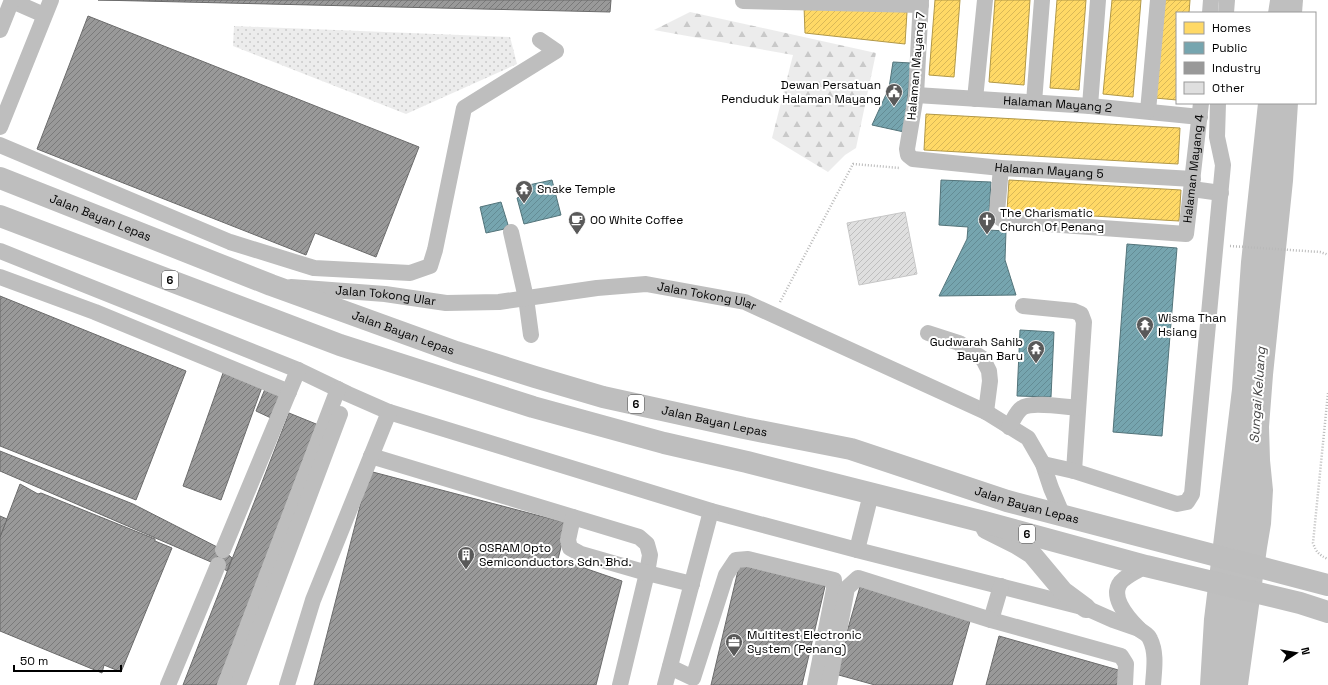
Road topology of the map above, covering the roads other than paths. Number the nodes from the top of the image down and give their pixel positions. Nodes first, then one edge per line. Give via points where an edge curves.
1 (51, 0) edge
2 (985, 0) edge
3 (1042, 0) edge
4 (1098, 0) edge
5 (1158, 0) edge
6 (1211, 0) edge
7 (1227, 0) edge
8 (12, 1) edge
9 (743, 1) dead end
10 (921, 2) edge
11 (1210, 12) edge
12 (1226, 12) edge
13 (44, 15) junction
14 (0, 30) edge
15 (540, 40) dead end
16 (916, 95) junction
17 (975, 98) junction
18 (1034, 102) junction
19 (1090, 106) junction
20 (1218, 106) edge
21 (1201, 109) edge
22 (1148, 111) junction
23 (0, 127) edge
24 (0, 145) edge
25 (910, 157) joint
26 (1001, 168) junction
27 (0, 178) edge
28 (1192, 184) junction
29 (1221, 193) junction
30 (0, 216) edge
31 (511, 232) dead end
32 (0, 251) edge
33 (0, 277) edge
34 (271, 285) junction
35 (104, 293) junction
36 (526, 298) junction
37 (1023, 306) dead end
38 (95, 312) junction
39 (928, 333) dead end
40 (531, 335) dead end
41 (298, 370) junction
42 (289, 392) junction
43 (343, 392) junction
44 (1078, 408) junction
45 (389, 412) junction
46 (986, 412) junction
47 (1009, 427) junction
48 (371, 456) junction
49 (1043, 464) junction
50 (1074, 471) junction
51 (871, 494) junction
52 (711, 511) junction
53 (1063, 516) junction
54 (573, 517) junction
55 (959, 517) junction
56 (857, 550) junction
57 (1146, 566) junction
58 (647, 573) junction
59 (1318, 582) edge
60 (692, 584) junction
61 (1001, 586) junction
62 (1086, 608) junction
63 (1328, 612) edge
64 (991, 620) junction
65 (1139, 629) junction
66 (670, 667) junction
67 (693, 682) edge
68 (168, 685) edge
69 (225, 685) edge
70 (238, 685) edge
71 (287, 685) edge
72 (620, 685) edge
73 (665, 685) edge
74 (815, 685) edge
75 (829, 685) edge
76 (1125, 685) edge
77 (1153, 685) edge

1 - 13 street
2 - 17 street
3 - 18 street
4 - 19 street
5 - 22 street
6 - 11 street
7 - 12 street
8 - 13 street
8 - 14 street
9 - 10 street
10 - 16 street, Halaman Mayang 7
13 - 23 street
15 - 24 street via 556,51 464,108 430,266 410,273 314,268 230,242
16 - 17 street, Halaman Mayang 2
16 - 25 street, Halaman Mayang 7 via 907,149
17 - 18 street, Halaman Mayang 2
18 - 19 street, Halaman Mayang 2
19 - 22 street, Halaman Mayang 2
20 - 21 street, Halaman Mayang 2
20 - 29 street via 1216,137 1223,166
21 - 22 street, Halaman Mayang 2
21 - 28 street, Halaman Mayang 4
25 - 26 street, Halaman Mayang 5
26 - 28 street, Halaman Mayang 5
26 - 28 street, Halaman Mayang 4 via 997,212 1005,221 1186,234
27 - 34 highway, Jalan Bayan Lepas / 6
28 - 29 street, Halaman Mayang 5
29 - 50 street via 1192,494 1187,502 1177,504
30 - 51 highway, 6 via 340,345 534,407 664,443
31 - 36 street
32 - 35 street
33 - 38 street
34 - 36 street, Jalan Tokong Ular via 385,294 446,303 499,302
34 - 53 highway, Jalan Bayan Lepas / 6 via 456,352 602,397 852,449 1007,501
35 - 38 street
35 - 41 street
36 - 40 street
36 - 46 street, Jalan Tokong Ular via 646,284 745,302
37 - 44 street via 1074,311 1081,314 1084,322
38 - 42 street
39 - 46 street via 959,343 983,359 989,371 990,381
41 - 42 street
41 - 43 street
42 - 68 street
43 - 45 street
43 - 69 street
43 - 70 street
44 - 47 street via 1025,406 1020,409
44 - 50 street
45 - 48 street
45 - 52 street
46 - 47 street, Jalan Tokong Ular
47 - 49 street, Jalan Tokong Ular via 1028,438
48 - 54 street
48 - 71 street via 313,600
49 - 50 street
49 - 53 street, Jalan Tokong Ular
51 - 55 highway, 6
51 - 56 street
52 - 56 street
52 - 60 street
53 - 59 highway, Jalan Bayan Lepas / 6
54 - 58 street via 639,537 647,544 650,555
54 - 58 street via 568,540 570,548 581,554
55 - 57 highway, 6
55 - 62 main road via 1001,536 1032,554 1063,591
56 - 61 street
57 - 63 highway, 6
57 - 65 street via 1123,579 1117,590 1118,603
58 - 60 street
58 - 72 street
60 - 66 street
61 - 62 street
61 - 64 street
62 - 65 street
64 - 75 street via 858,578 847,588
64 - 76 street via 1121,656 1126,664
65 - 77 street via 1149,637 1152,645
66 - 67 street
66 - 73 street
67 - 74 street via 726,574 736,560 748,559 834,580

